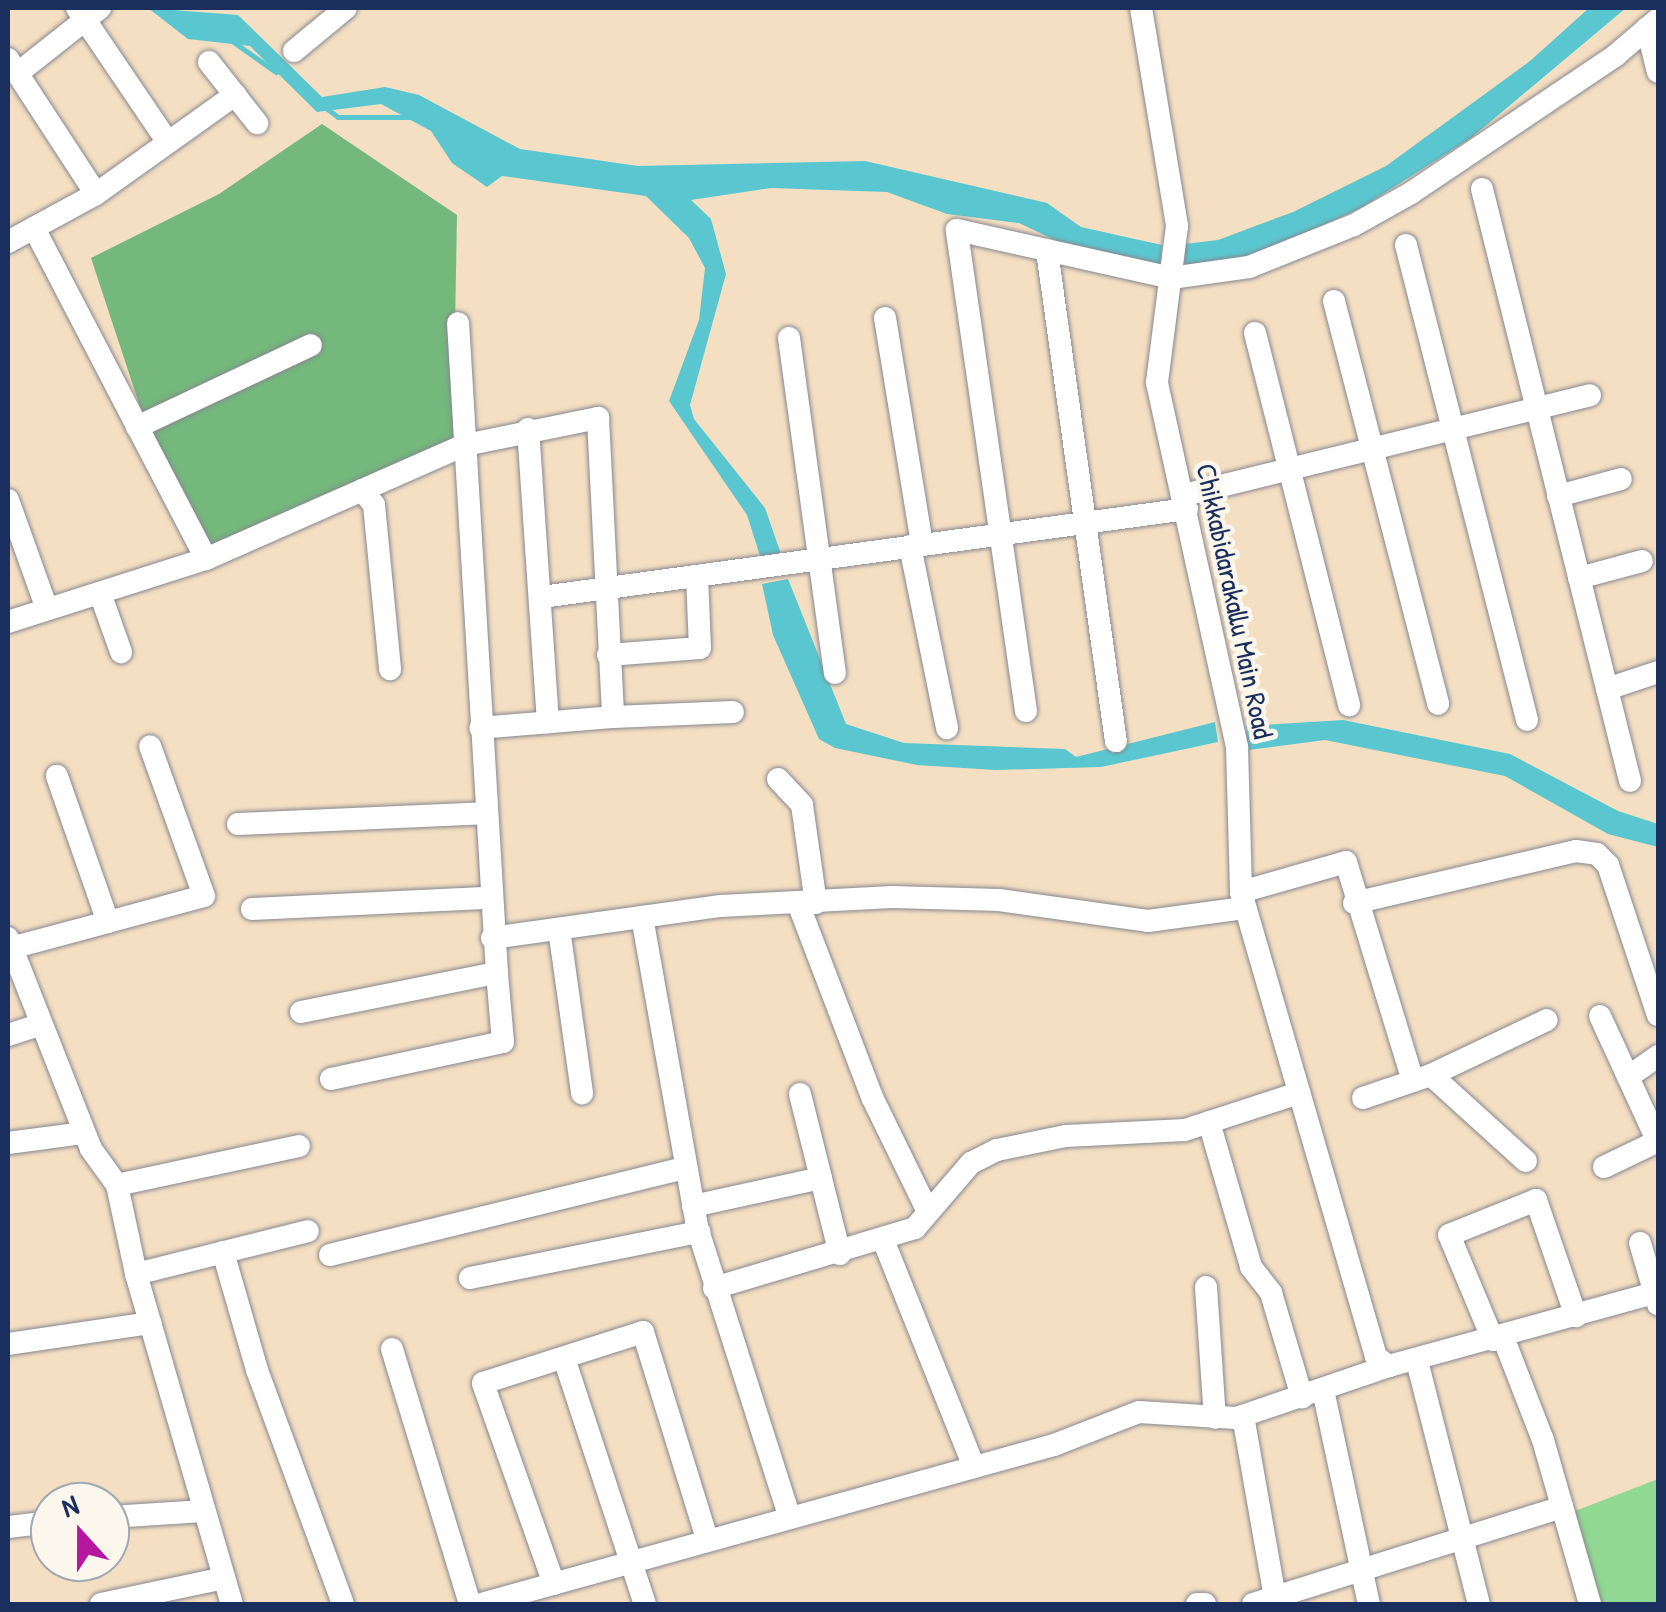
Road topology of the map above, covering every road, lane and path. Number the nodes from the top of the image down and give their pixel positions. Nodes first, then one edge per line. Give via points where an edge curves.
1 (346, 8) edge
2 (1142, 8) edge
3 (87, 11) edge
4 (1653, 24) edge
5 (294, 51) dead end
6 (209, 62) dead end
7 (12, 66) edge
8 (1658, 72) edge
9 (234, 95) junction
10 (257, 123) dead end
11 (168, 141) junction
12 (1482, 190) dead end
13 (96, 194) junction
14 (16, 234) edge
15 (1406, 245) dead end
16 (1047, 251) junction
17 (1171, 278) junction
18 (1334, 301) dead end
19 (886, 318) dead end
20 (458, 323) dead end
21 (1254, 334) dead end
22 (789, 338) dead end
23 (311, 345) dead end
24 (1590, 395) dead end
25 (1536, 408) junction
26 (138, 428) junction
27 (1453, 429) junction
28 (528, 430) junction
29 (464, 445) junction
30 (1373, 448) junction
31 (1290, 469) junction
32 (1622, 479) dead end
33 (362, 490) junction
34 (1558, 496) junction
35 (8, 500) edge
36 (1185, 502) junction
37 (1083, 523) junction
38 (998, 533) junction
39 (916, 546) junction
40 (819, 558) junction
41 (206, 559) junction
42 (1642, 560) dead end
43 (697, 576) junction
44 (1579, 578) junction
45 (604, 591) junction
46 (100, 592) junction
47 (542, 597) junction
48 (48, 610) junction
49 (8, 622) edge
50 (121, 652) dead end
51 (608, 655) junction
52 (390, 668) dead end
53 (1658, 672) edge
54 (835, 673) dead end
55 (1606, 689) junction
56 (1438, 704) dead end
57 (1349, 705) dead end
58 (1026, 711) dead end
59 (733, 712) dead end
60 (614, 717) junction
61 (1527, 720) dead end
62 (548, 722) junction
63 (480, 728) junction
64 (947, 728) dead end
65 (1116, 741) dead end
66 (150, 746) dead end
67 (57, 776) dead end
68 (778, 779) dead end
69 (1630, 781) dead end
70 (485, 813) junction
71 (238, 824) dead end
72 (490, 898) junction
73 (1242, 900) junction
74 (807, 903) junction
75 (1354, 903) junction
76 (252, 910) dead end
77 (642, 918) junction
78 (108, 922) junction
79 (559, 929) junction
80 (492, 938) junction
81 (9, 943) edge
82 (497, 973) junction
83 (301, 1012) dead end
84 (1658, 1015) edge
85 (1600, 1016) dead end
86 (1548, 1020) dead end
87 (41, 1024) junction
88 (8, 1036) edge
89 (1658, 1056) edge
90 (1628, 1077) junction
91 (1422, 1078) junction
92 (331, 1079) dead end
93 (582, 1093) dead end
94 (800, 1094) dead end
95 (1298, 1094) junction
96 (1362, 1098) dead end
97 (1209, 1122) junction
98 (84, 1133) junction
99 (1658, 1142) edge
100 (8, 1143) edge
101 (299, 1146) dead end
102 (1526, 1161) dead end
103 (1604, 1167) dead end
104 (685, 1168) junction
105 (821, 1178) junction
106 (117, 1186) junction
107 (693, 1206) junction
108 (928, 1212) junction
109 (308, 1231) dead end
110 (698, 1232) junction
111 (884, 1242) junction
112 (1640, 1244) dead end
113 (223, 1252) junction
114 (840, 1254) junction
115 (330, 1255) dead end
116 (136, 1274) junction
117 (470, 1278) dead end
118 (1206, 1287) dead end
119 (714, 1288) junction
120 (1657, 1296) edge
121 (1576, 1316) junction
122 (150, 1323) junction
123 (1498, 1338) junction
124 (8, 1344) edge
125 (392, 1349) dead end
126 (564, 1358) junction
127 (1417, 1362) junction
128 (1389, 1366) junction
129 (1313, 1394) junction
130 (1243, 1416) junction
131 (1215, 1418) junction
132 (974, 1467) junction
133 (1562, 1507) junction
134 (204, 1512) junction
135 (790, 1516) junction
136 (130, 1517) edge
137 (1462, 1537) junction
138 (707, 1538) junction
139 (628, 1563) junction
140 (1363, 1569) junction
141 (224, 1578) junction
142 (554, 1584) junction
143 (1268, 1602) edge
144 (101, 1604) edge
145 (232, 1604) edge
146 (343, 1604) edge
147 (470, 1604) edge
148 (480, 1604) edge
149 (646, 1604) edge
150 (1196, 1604) edge
151 (1205, 1604) edge
152 (1369, 1604) edge
153 (1479, 1604) edge
154 (1590, 1604) edge

1 - 5 street
2 - 17 street, Chikkabidarakallu Main Road via 1175,242
3 - 7 street
3 - 11 street
4 - 8 street
4 - 17 street via 1616,55 1354,225 1250,267
6 - 9 street
7 - 13 street
9 - 10 street
9 - 11 street
11 - 13 street
12 - 25 street
13 - 14 street
14 - 26 street
15 - 27 street
16 - 17 street
16 - 37 street
16 - 38 street via 957,230
17 - 36 street, Chikkabidarakallu Main Road via 1157,383
18 - 30 street
19 - 39 street
20 - 29 street
21 - 31 street
22 - 40 street
23 - 26 street
24 - 25 street
25 - 27 street
25 - 34 street
26 - 41 street
27 - 30 street
27 - 61 street
28 - 29 street
28 - 45 street via 598,418
28 - 47 street
29 - 33 street
29 - 63 street
30 - 31 street
30 - 56 street
31 - 36 street
31 - 57 street
32 - 34 street
33 - 41 street
33 - 52 street via 374,505
34 - 44 street
35 - 48 street
36 - 37 street
36 - 73 street, Chikkabidarakallu Main Road via 1235,739
37 - 38 street
37 - 65 street
38 - 39 street
38 - 58 street
39 - 40 street
39 - 64 street
40 - 43 street
40 - 54 street
41 - 46 street
42 - 44 street
43 - 45 street
43 - 51 street via 700,648
44 - 55 street
45 - 47 street
45 - 51 street
46 - 48 street
46 - 50 street
47 - 62 street
48 - 49 street
51 - 60 street
53 - 55 street
55 - 69 street
59 - 60 street
60 - 62 street
62 - 63 street
63 - 70 street
66 - 78 street via 204,896
67 - 78 street
68 - 74 street via 802,805
70 - 71 street
70 - 72 street
72 - 76 street
72 - 80 street
73 - 74 street via 1148,921 999,900
73 - 75 street via 1346,862
73 - 95 street, Chikkabidarakallu Main Road
74 - 77 street
74 - 108 street via 872,1096
75 - 84 street via 1576,851 1597,854 1608,866
75 - 91 street
77 - 79 street
77 - 104 street
78 - 81 street
79 - 80 street
79 - 93 street
80 - 82 street
81 - 87 street
82 - 83 street
82 - 92 street via 503,1042
85 - 90 street
86 - 91 street
87 - 88 street
87 - 98 street
89 - 90 street
90 - 99 street
91 - 96 street
91 - 102 street
94 - 105 street
95 - 97 street
95 - 128 street, Chikkabidarakallu Main Road via 1376,1356
97 - 108 street via 997,1150 971,1163
97 - 129 street via 1251,1268 1270,1292
98 - 100 street
98 - 106 street
99 - 103 street
101 - 106 street
104 - 107 street
104 - 115 street
105 - 107 street
105 - 114 street
106 - 116 street
107 - 110 street
108 - 111 street via 915,1228
109 - 113 street
110 - 117 street
110 - 119 street
111 - 114 street
111 - 132 street
112 - 120 street
113 - 116 street
113 - 146 street via 257,1370
114 - 119 street
116 - 122 street
118 - 131 street
119 - 135 street
120 - 121 street
121 - 123 street
121 - 123 street via 1536,1200 1449,1235
122 - 124 street
122 - 134 street
123 - 127 street
123 - 133 street
125 - 147 street
126 - 138 street via 643,1332
126 - 139 street
126 - 142 street via 483,1382
127 - 128 street
127 - 137 street
128 - 129 street
129 - 130 street
129 - 140 street
130 - 131 street
130 - 143 street
131 - 132 street via 1139,1412
132 - 135 street
133 - 137 street
133 - 154 street
134 - 136 street
134 - 141 street
135 - 138 street
137 - 140 street
137 - 153 street
138 - 139 street
139 - 142 street
139 - 149 street
140 - 143 street
140 - 152 street
141 - 144 street
141 - 145 street
142 - 148 street
150 - 151 street

